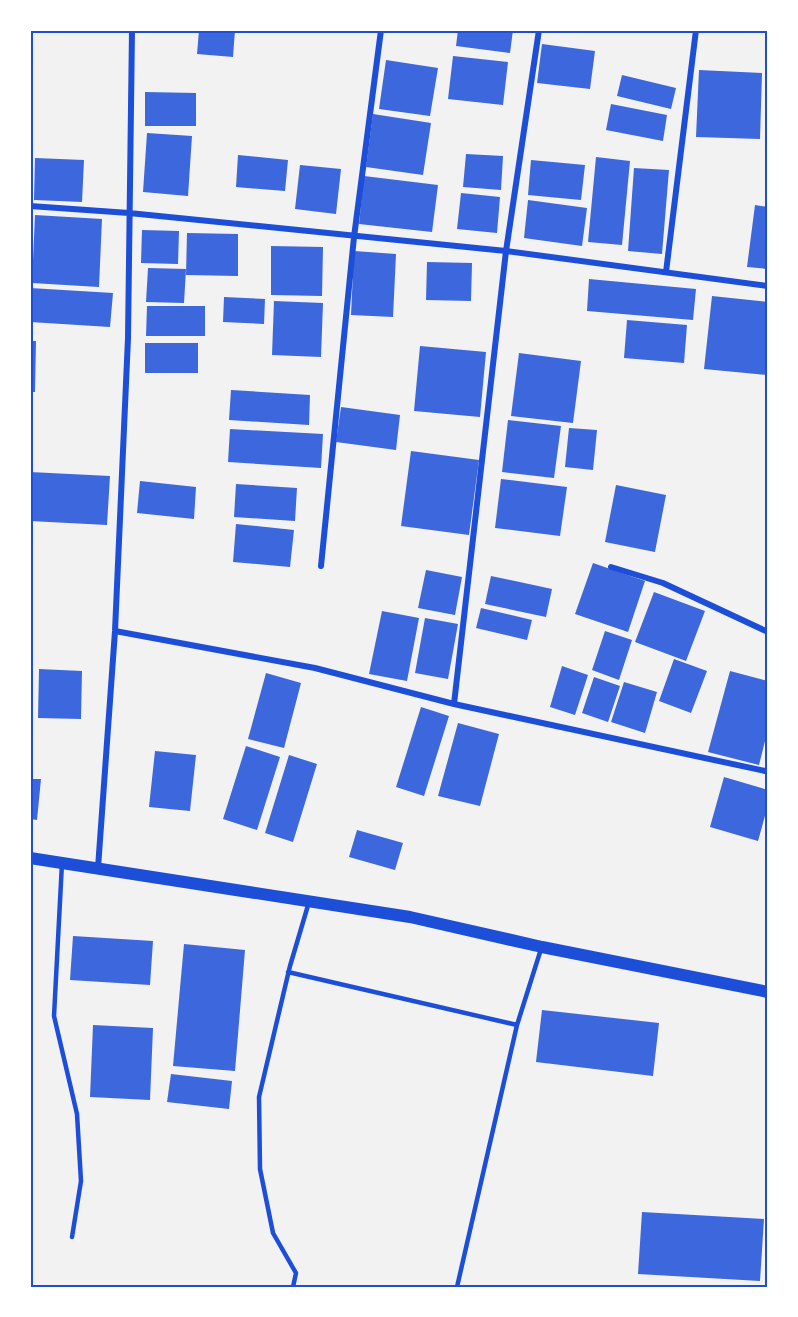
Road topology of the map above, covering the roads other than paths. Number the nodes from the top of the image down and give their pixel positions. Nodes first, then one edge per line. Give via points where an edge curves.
1 (132, 30) edge
2 (381, 30) edge
3 (539, 30) edge
4 (696, 30) edge
5 (30, 206) edge
6 (129, 213) junction
7 (354, 237) junction
8 (506, 250) junction
9 (666, 272) junction
10 (768, 286) edge
11 (321, 566) dead end
12 (611, 567) dead end
13 (115, 631) junction
14 (768, 632) edge
15 (454, 704) junction
16 (765, 771) dead end
17 (30, 858) edge
18 (62, 863) junction
19 (98, 870) junction
20 (309, 902) junction
21 (542, 947) junction
22 (288, 972) junction
23 (768, 992) edge
24 (517, 1025) junction
25 (72, 1237) dead end
26 (293, 1287) edge
27 (457, 1287) edge

1 - 6 street
2 - 7 street
3 - 8 street
4 - 9 street
5 - 6 street
6 - 7 street
6 - 13 street via 128,339
7 - 8 street
7 - 11 street
8 - 9 street
8 - 15 street
9 - 10 street
12 - 14 street via 663,583
13 - 15 street via 315,668
13 - 19 street
15 - 16 street
17 - 18 main road
18 - 19 main road
18 - 25 lane via 54,1016 77,1114 81,1181
19 - 20 main road
20 - 21 main road via 410,917
20 - 22 lane
21 - 23 main road
21 - 24 lane
22 - 24 lane
22 - 26 lane via 259,1096 259,1117 260,1169 273,1233 296,1273
24 - 27 lane

